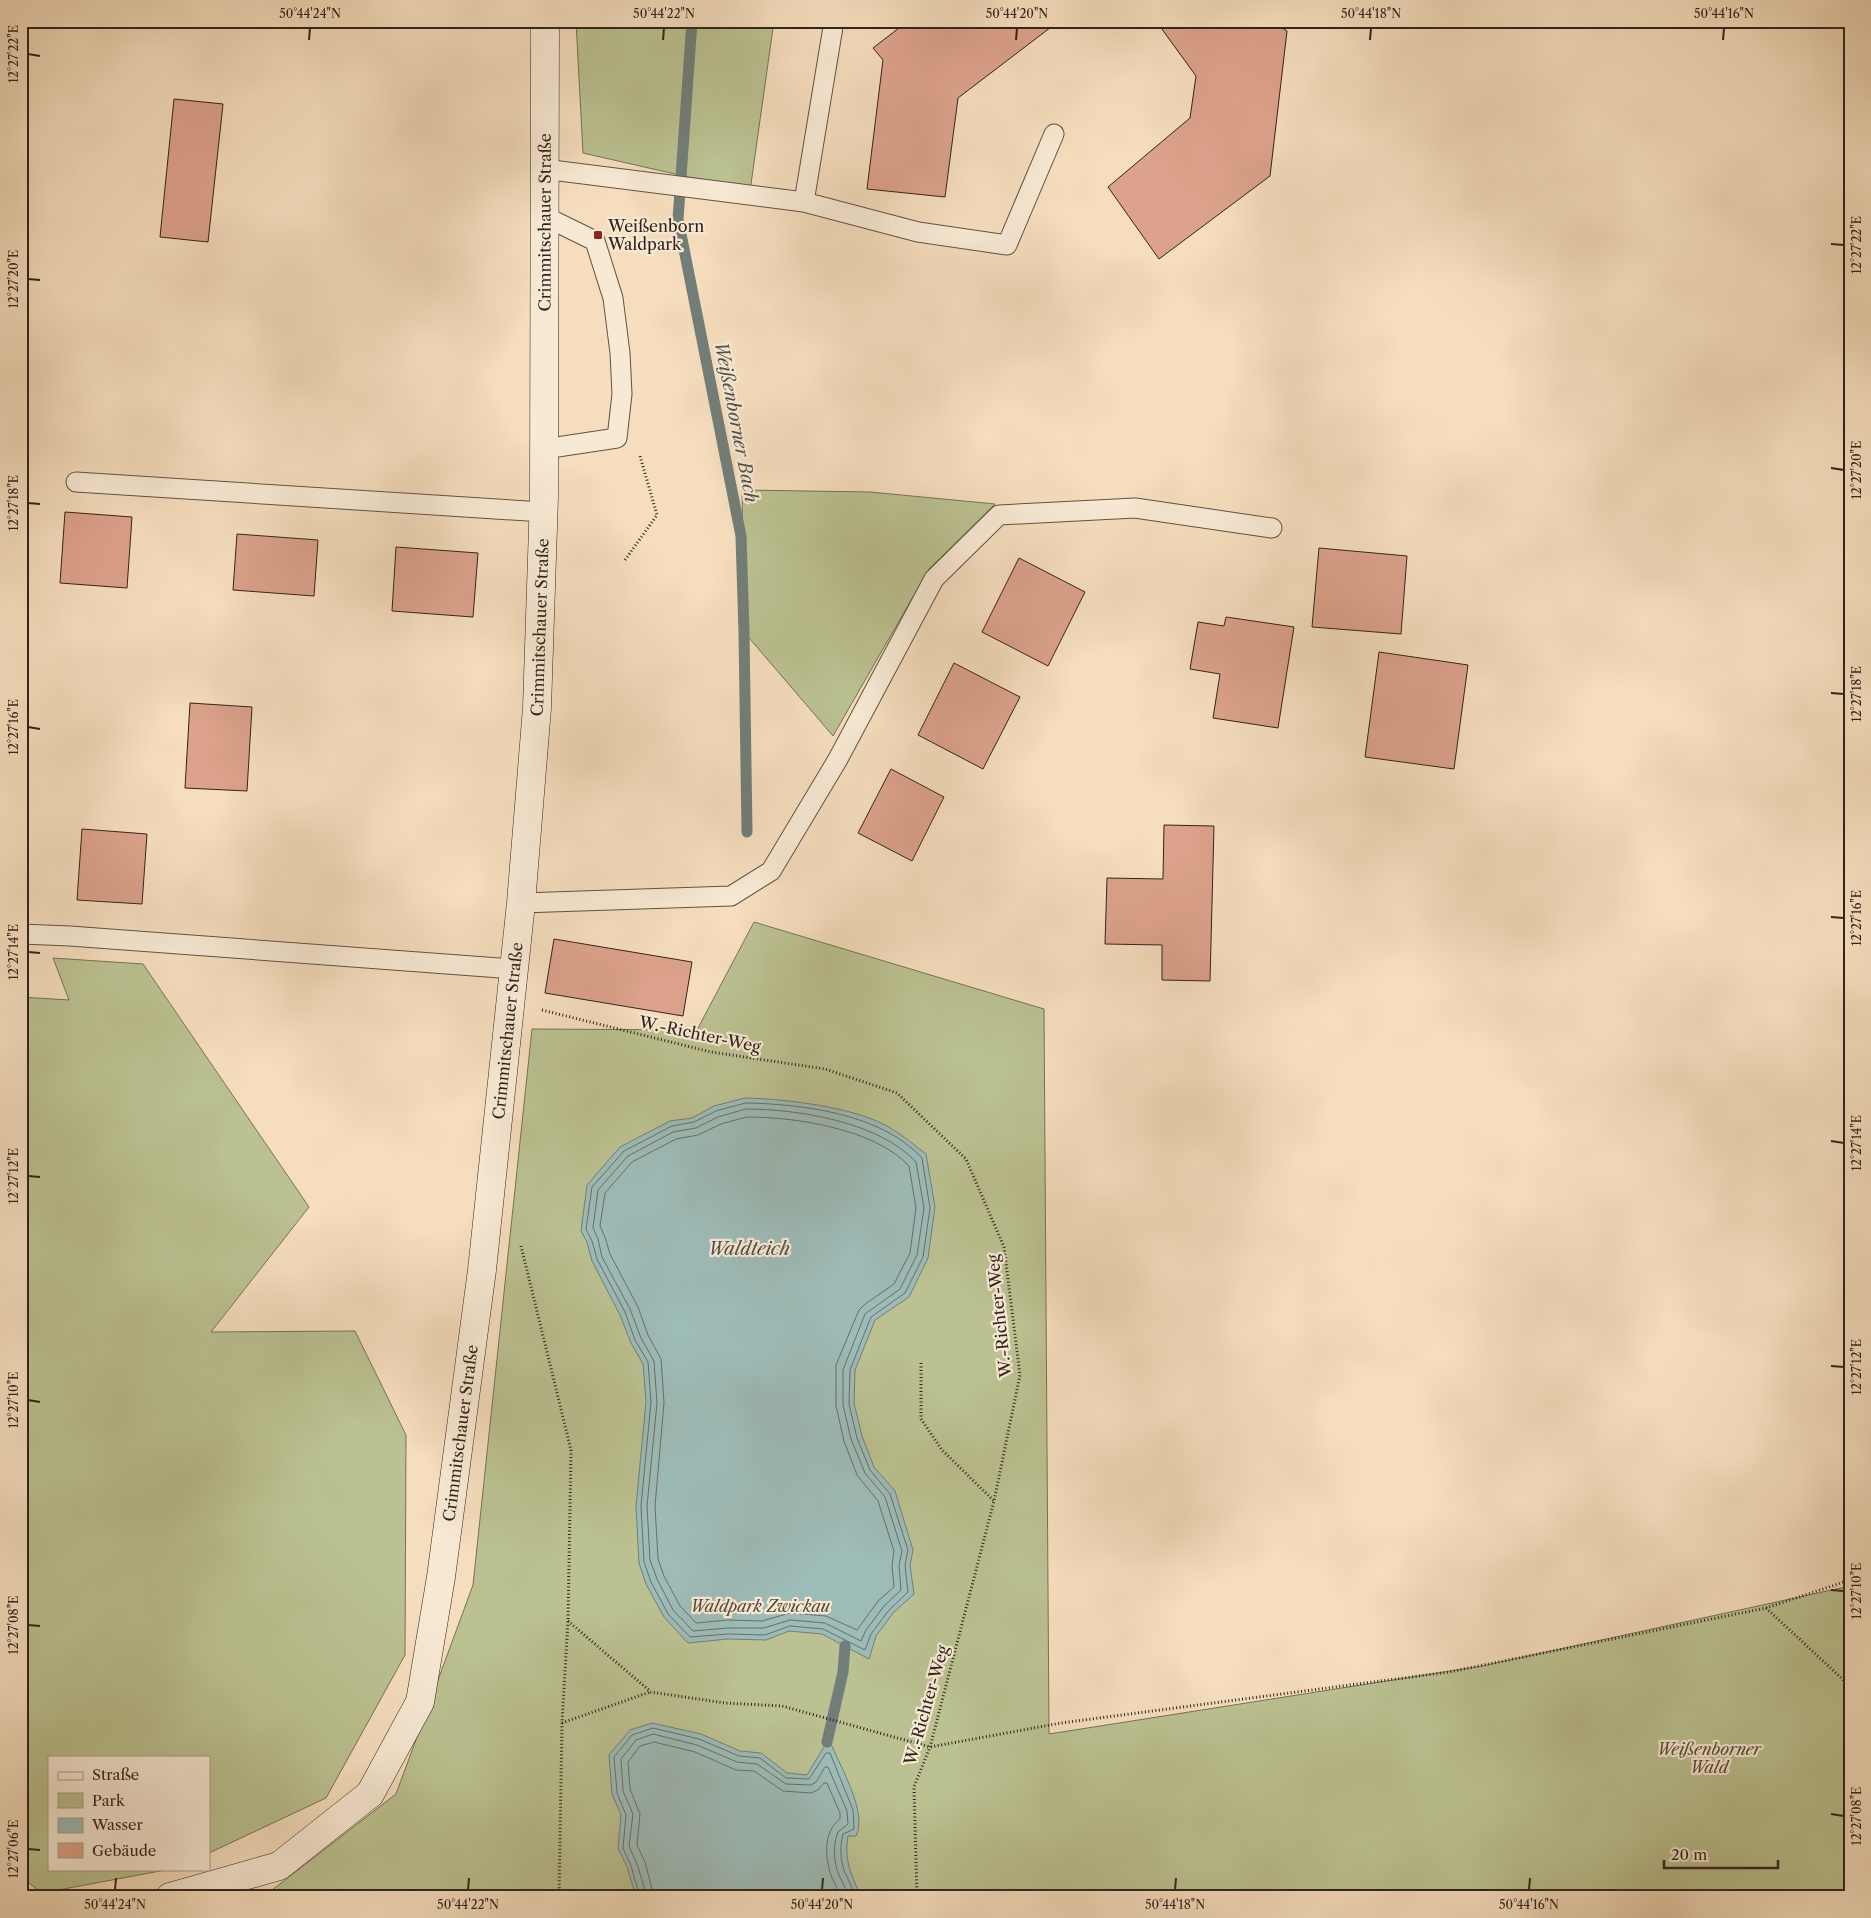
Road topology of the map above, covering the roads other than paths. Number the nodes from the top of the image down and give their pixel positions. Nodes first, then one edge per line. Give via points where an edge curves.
1 (545, 21) edge
2 (834, 21) edge
3 (1054, 134) dead end
4 (544, 169) junction
5 (804, 202) junction
6 (544, 216) junction
7 (544, 449) junction
8 (76, 482) dead end
9 (543, 512) junction
10 (1272, 528) dead end
11 (521, 903) junction
12 (21, 934) edge
13 (514, 969) junction
14 (170, 1897) edge

1 - 4 main road, Crimmitschauer Straße
2 - 5 lane
3 - 5 lane via 1006,245 918,232
4 - 5 lane
4 - 6 main road, Crimmitschauer Straße
6 - 7 main road, Crimmitschauer Straße
6 - 7 lane via 595,241 613,298 622,394 617,438
7 - 9 main road, Crimmitschauer Straße
8 - 9 lane
9 - 11 main road, Crimmitschauer Straße via 537,708
10 - 11 lane via 1135,508 998,515 934,579 838,759 771,871 731,896
11 - 13 main road, Crimmitschauer Straße
12 - 13 lane
13 - 14 main road, Crimmitschauer Straße via 482,1270 442,1577 420,1702 370,1794 279,1866

